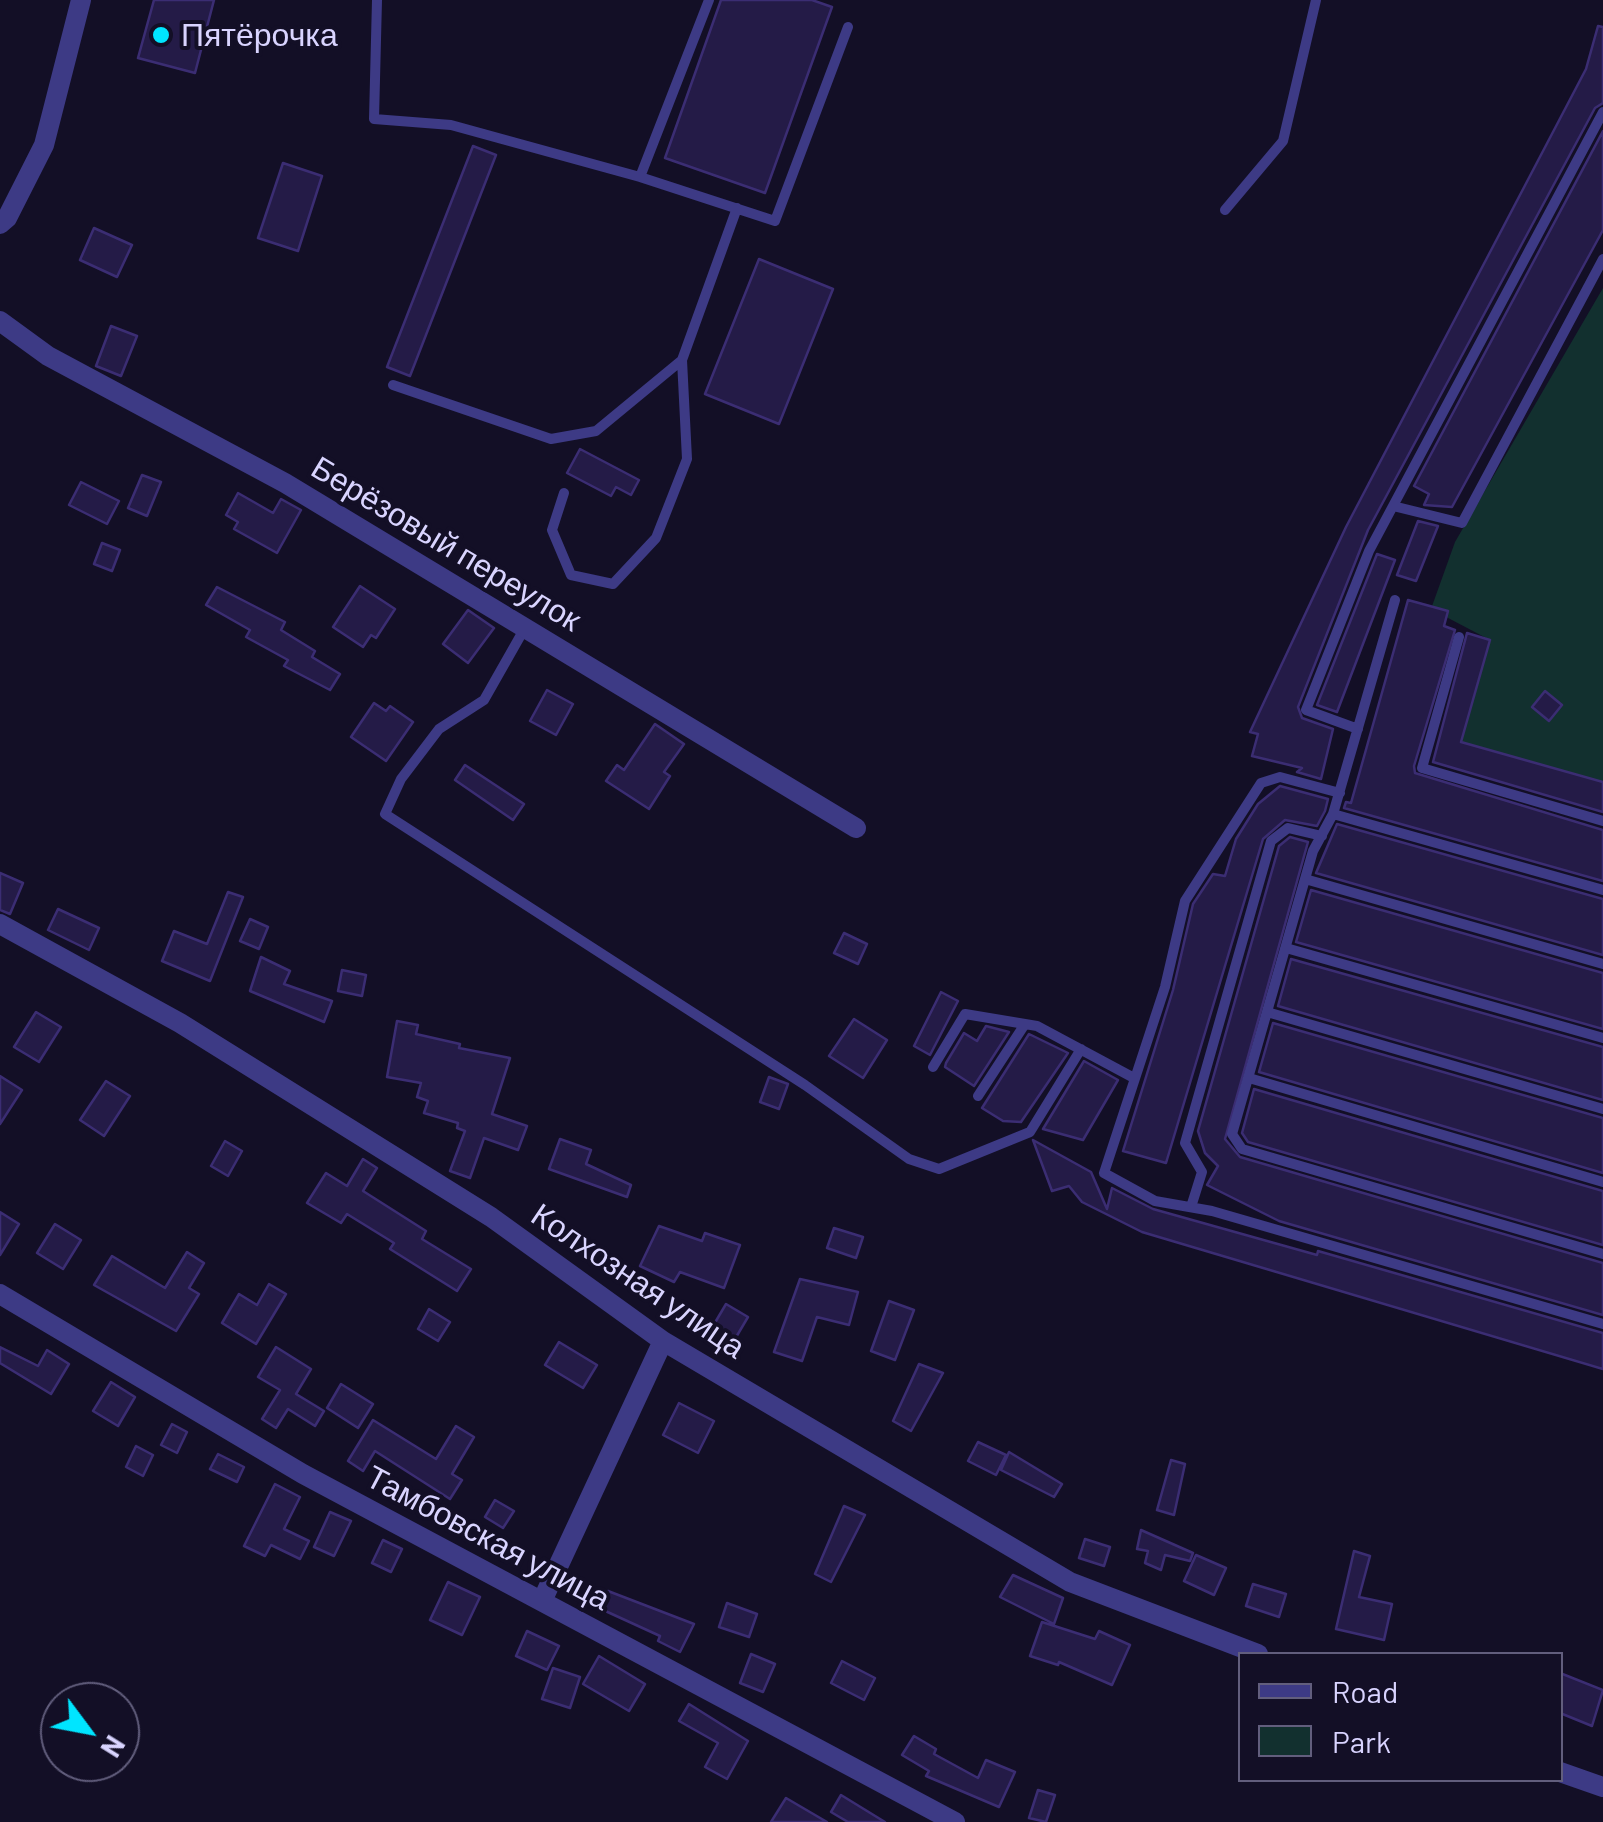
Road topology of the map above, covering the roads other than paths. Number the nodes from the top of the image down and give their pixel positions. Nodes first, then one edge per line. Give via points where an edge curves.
1 (81, 0) edge
2 (377, 0) edge
3 (709, 0) edge
4 (1316, 0) edge
5 (848, 26) dead end
6 (1603, 112) edge
7 (640, 177) junction
8 (737, 208) junction
9 (1225, 210) dead end
10 (0, 224) edge
11 (1603, 259) edge
12 (0, 321) edge
13 (682, 360) junction
14 (393, 385) dead end
15 (564, 493) dead end
16 (1394, 506) junction
17 (1395, 600) dead end
18 (526, 626) junction
19 (1460, 637) dead end
20 (1358, 729) junction
21 (1340, 793) junction
22 (1334, 814) junction
23 (1603, 820) edge
24 (856, 828) dead end
25 (1322, 836) junction
26 (1306, 879) junction
27 (1603, 890) edge
28 (0, 924) edge
29 (1286, 948) junction
30 (1603, 964) edge
31 (1267, 1012) junction
32 (1026, 1024) junction
33 (1603, 1038) edge
34 (1080, 1049) junction
35 (933, 1066) dead end
36 (1134, 1078) junction
37 (1249, 1078) junction
38 (978, 1096) dead end
39 (1603, 1108) edge
40 (1603, 1182) edge
41 (1191, 1207) junction
42 (1603, 1254) edge
43 (0, 1294) edge
44 (1603, 1324) edge
45 (663, 1342) junction
46 (542, 1602) junction
47 (1253, 1652) edge
48 (1563, 1773) edge
49 (1603, 1787) edge
50 (955, 1822) edge

1 - 10 street via 44,144
2 - 7 lane via 374,119 451,125
3 - 7 lane
4 - 9 lane via 1284,141
5 - 8 lane via 776,221
6 - 16 lane
7 - 8 lane
8 - 13 lane
11 - 16 lane via 1462,523
12 - 18 street, Берёзовый переулок via 48,356 285,483
13 - 14 lane via 596,431 551,439
13 - 15 lane via 687,459 656,538 613,584 571,575 552,530
16 - 20 lane via 1368,552 1306,710
17 - 20 lane
18 - 24 street, Берёзовый переулок
18 - 34 lane via 484,700 439,729 401,779 386,814 909,1159 938,1168 1030,1132
19 - 23 lane via 1422,768
20 - 21 lane
21 - 22 lane
21 - 36 lane via 1280,778 1261,783 1185,902
22 - 25 lane
22 - 27 lane
25 - 26 lane
25 - 41 lane via 1288,828 1271,842 1185,1143 1202,1172
26 - 29 lane
26 - 30 lane
28 - 45 street, Колхозная улица via 180,1023 491,1216
29 - 31 lane
29 - 33 lane
31 - 37 lane
31 - 39 lane
32 - 34 lane
32 - 35 lane via 965,1014
32 - 38 lane
34 - 36 lane
36 - 41 lane via 1104,1173 1155,1201
37 - 40 lane
37 - 42 lane via 1232,1134 1242,1148
41 - 44 lane
43 - 46 street, Тамбовская улица via 303,1474
45 - 46 street
45 - 47 street, Колхозная улица via 1070,1582
46 - 50 street, Тамбовская улица
48 - 49 street

